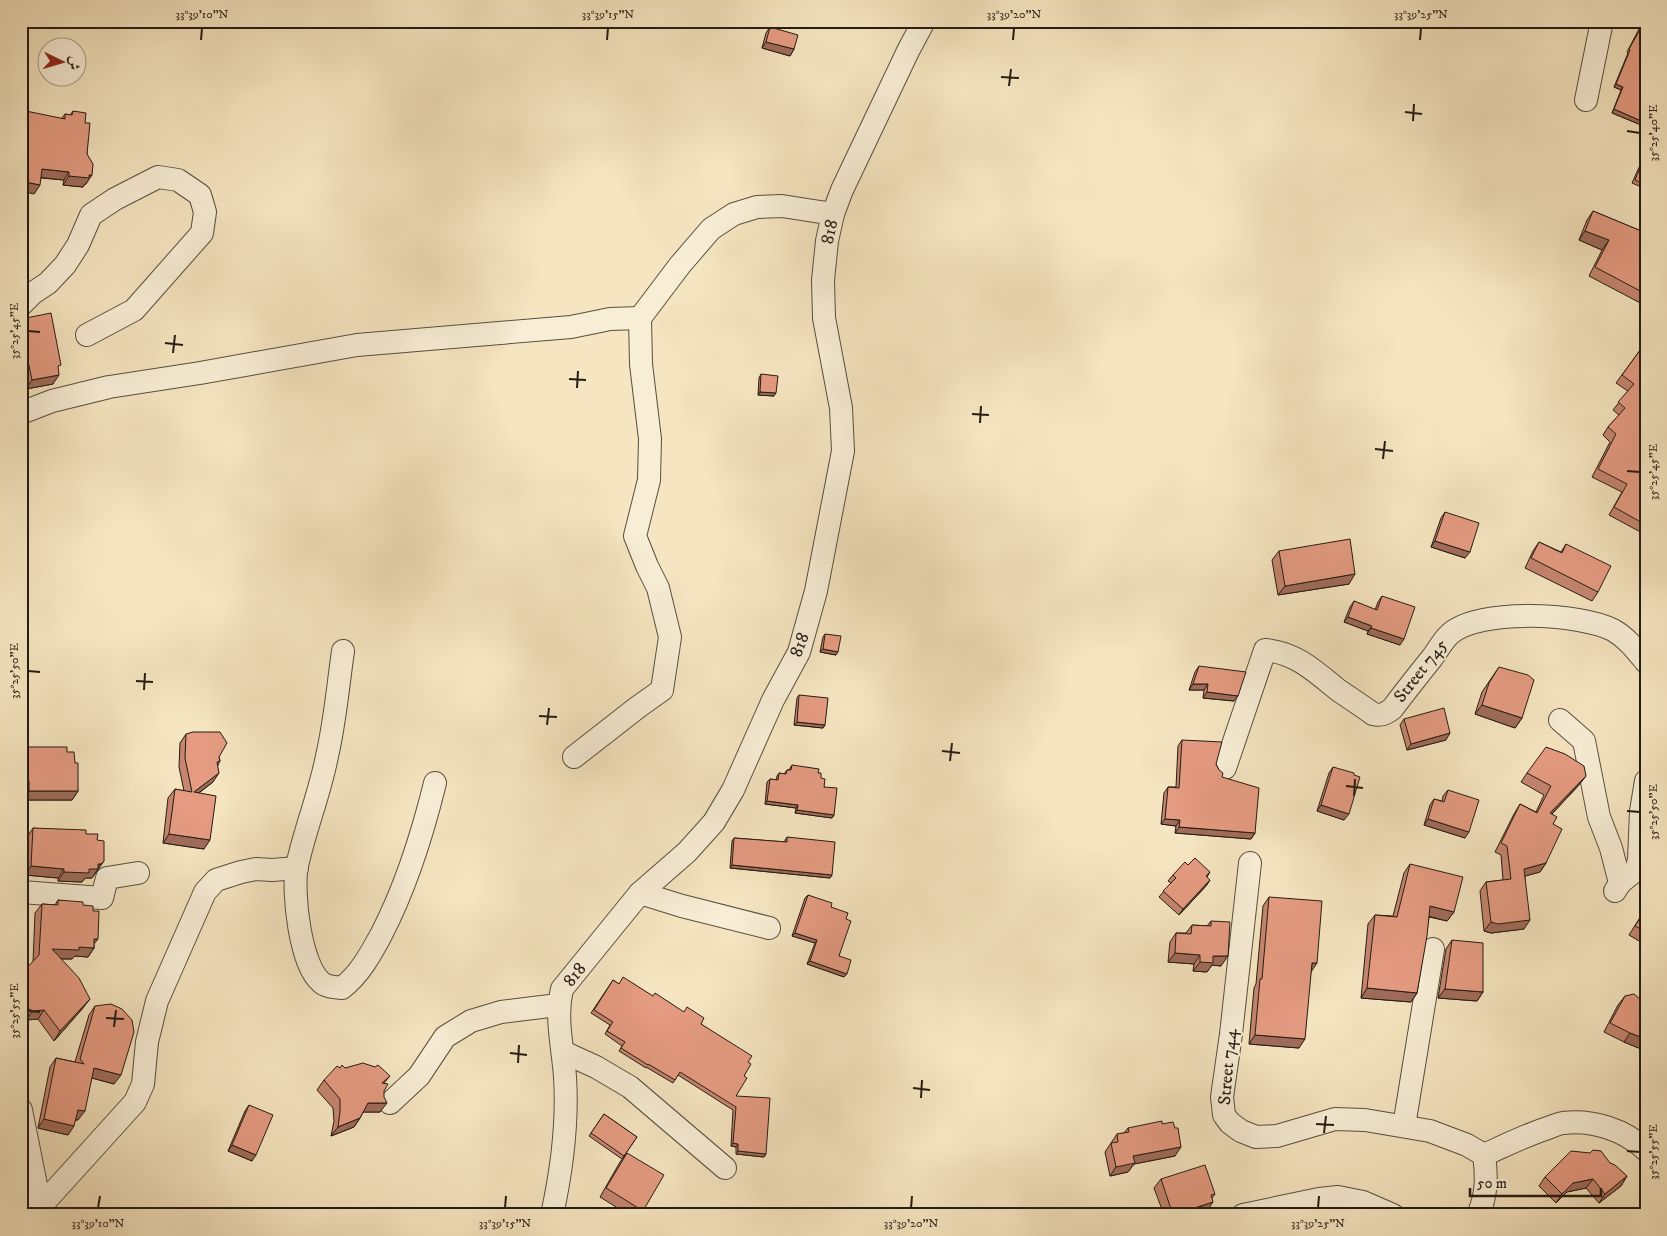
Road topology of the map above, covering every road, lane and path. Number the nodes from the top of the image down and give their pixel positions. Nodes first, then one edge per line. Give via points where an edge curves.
1 (924, 21) edge
2 (1602, 21) edge
3 (1586, 100) dead end
4 (833, 214) junction
5 (21, 304) edge
6 (640, 318) junction
7 (87, 335) dead end
8 (21, 413) edge
9 (343, 651) dead end
10 (1646, 662) edge
11 (1560, 720) dead end
12 (574, 758) dead end
13 (1225, 768) dead end
14 (1646, 782) edge
15 (435, 784) dead end
16 (1250, 863) dead end
17 (297, 868) junction
18 (138, 873) dead end
19 (21, 892) edge
20 (640, 893) junction
21 (769, 928) dead end
22 (1432, 949) dead end
23 (558, 1005) junction
24 (563, 1052) junction
25 (390, 1103) dead end
26 (21, 1110) edge
27 (1404, 1126) junction
28 (1646, 1150) edge
29 (1484, 1155) junction
30 (725, 1168) dead end
31 (41, 1211) edge
32 (552, 1215) edge
33 (1243, 1215) edge
34 (1393, 1215) edge
35 (1478, 1215) edge

1 - 4 street, 818
2 - 3 street
4 - 6 street via 782,206 757,207 734,214 711,230
4 - 20 street, 818 via 823,280 824,318 841,408 843,451 808,624 799,652 773,700 733,790 714,822 687,852
5 - 7 street via 65,265 91,215 115,199 158,177 178,180 200,194 205,212 202,233 134,310
6 - 8 street via 357,345 109,387 52,401
6 - 12 street via 640,364 650,439 649,480 635,536 658,588 670,637 667,664 662,690
9 - 17 street via 327,757
10 - 13 street, Street 745 via 1626,639 1613,630 1580,620 1540,616 1471,622 1450,634 1392,709 1379,716 1300,660 1265,650
11 - 14 street via 1584,741 1618,887 1636,870 1639,860
15 - 17 street via 422,837 388,921 368,958 354,978 342,988 321,983 305,950 296,913
16 - 27 street, Street 744 via 1222,1097 1224,1115 1241,1131 1256,1137 1277,1136 1335,1119
17 - 31 street via 241,872 216,880 205,892 157,1001 147,1042 143,1084 135,1102
18 - 19 street via 107,878 102,898
20 - 21 street
20 - 23 street, 818 via 562,989
22 - 27 street
23 - 24 street, 818
23 - 25 street via 501,1012 471,1021 445,1037 419,1076
24 - 30 street via 630,1087
24 - 32 street, 818 via 566,1116
26 - 31 street
27 - 29 street, Street 744 via 1468,1145
28 - 29 street via 1613,1129 1582,1122 1562,1123
29 - 35 street via 1487,1178
33 - 34 street via 1338,1197 1363,1202

